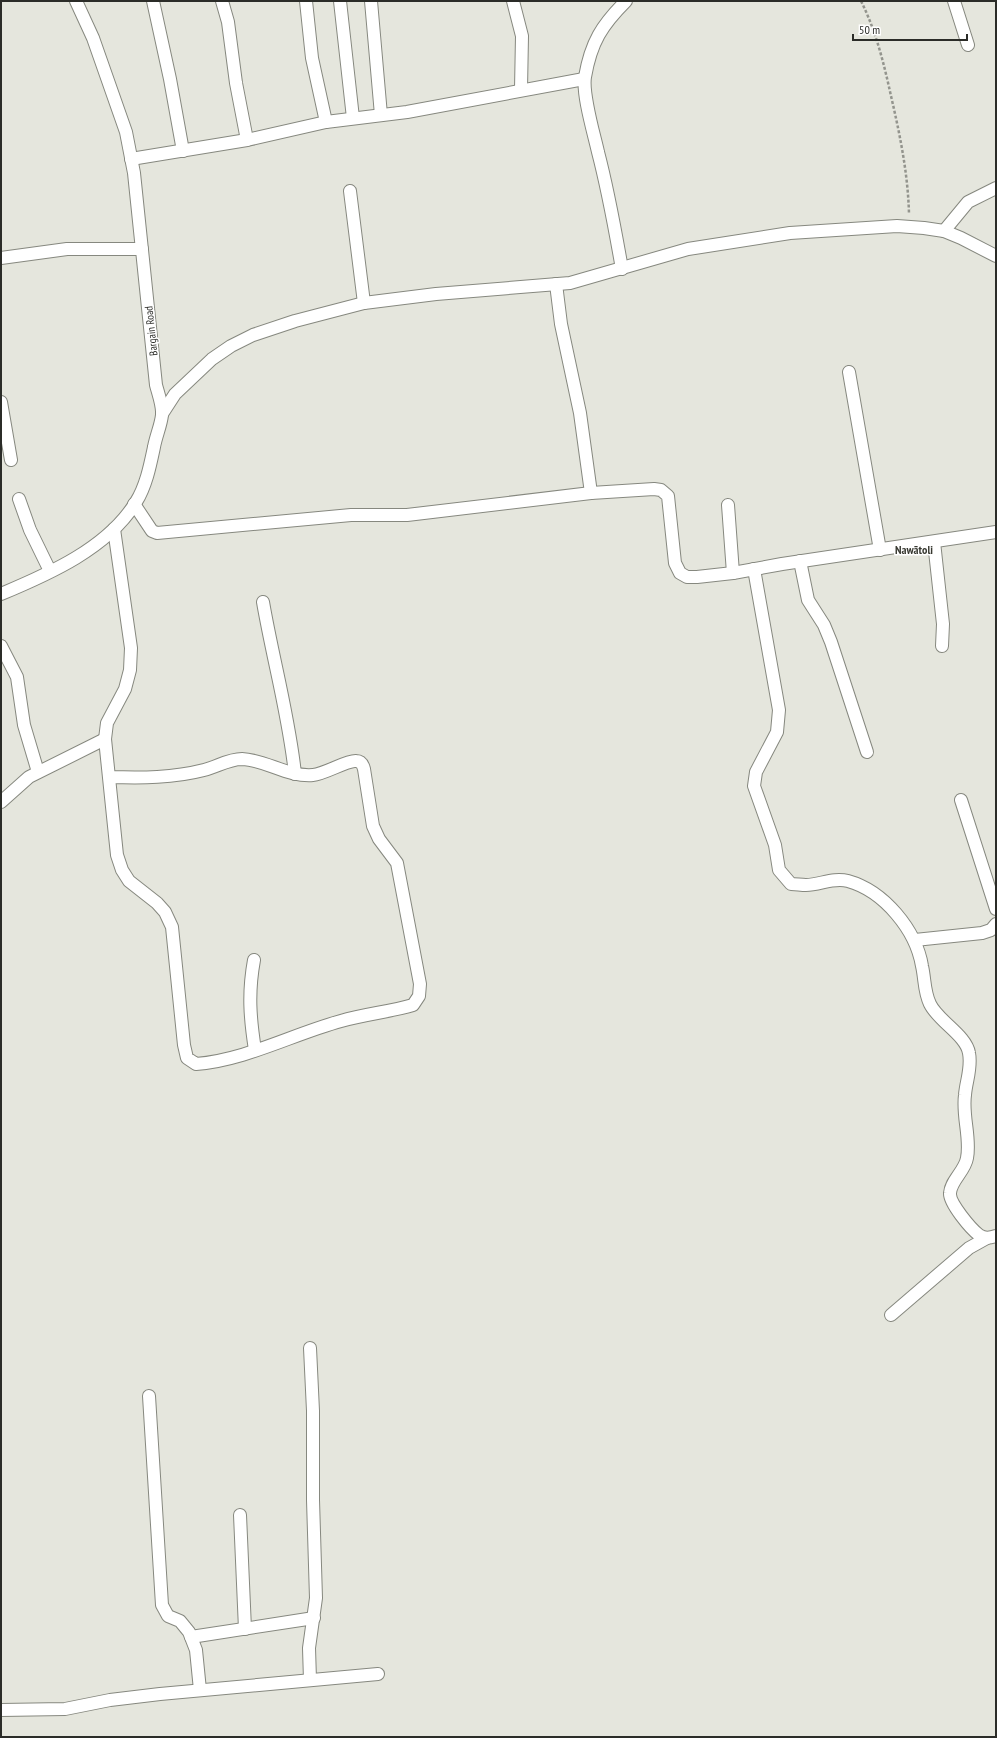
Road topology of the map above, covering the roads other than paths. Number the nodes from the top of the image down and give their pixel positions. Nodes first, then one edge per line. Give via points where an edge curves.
1 (76, 1) edge
2 (153, 1) edge
3 (222, 1) edge
4 (306, 1) edge
5 (340, 1) edge
6 (372, 1) edge
7 (513, 1) edge
8 (626, 1) edge
9 (954, 1) edge
10 (968, 45) dead end
11 (584, 79) junction
12 (521, 89) junction
13 (381, 115) junction
14 (354, 118) junction
15 (326, 122) junction
16 (247, 140) junction
17 (183, 151) junction
18 (131, 159) junction
19 (996, 188) edge
20 (350, 192) dead end
21 (944, 231) junction
22 (142, 249) junction
23 (996, 256) edge
24 (1, 258) edge
25 (622, 269) junction
26 (556, 284) junction
27 (364, 303) junction
28 (848, 372) dead end
29 (1, 402) edge
30 (162, 414) junction
31 (12, 460) dead end
32 (590, 493) junction
33 (19, 499) dead end
34 (134, 504) junction
35 (728, 506) dead end
36 (114, 529) junction
37 (996, 532) edge
38 (934, 542) junction
39 (880, 550) junction
40 (800, 561) junction
41 (754, 570) junction
42 (50, 571) junction
43 (733, 573) junction
44 (1, 594) edge
45 (263, 602) dead end
46 (1, 646) edge
47 (942, 646) dead end
48 (105, 739) junction
49 (867, 752) dead end
50 (38, 772) junction
51 (295, 774) junction
52 (110, 777) junction
53 (962, 800) dead end
54 (1, 802) edge
55 (996, 908) edge
56 (996, 924) edge
57 (915, 940) junction
58 (254, 960) dead end
59 (255, 1050) junction
60 (992, 1237) edge
61 (891, 1315) dead end
62 (310, 1348) dead end
63 (149, 1396) dead end
64 (240, 1515) dead end
65 (314, 1618) junction
66 (245, 1629) junction
67 (191, 1637) junction
68 (378, 1674) dead end
69 (310, 1680) junction
70 (200, 1690) junction
71 (1, 1710) edge

1 - 18 street, Bargain Road via 110,82 126,132
2 - 17 street
3 - 16 street via 228,22
4 - 15 street via 312,58
5 - 14 street
6 - 13 street
7 - 12 street via 522,36
8 - 11 street via 600,31 590,53
9 - 10 street
11 - 12 street
11 - 25 street
12 - 13 street
13 - 14 street
14 - 15 street
15 - 16 street
16 - 17 street
17 - 18 street
18 - 22 street, Bargain Road
19 - 21 street via 968,202
20 - 27 street
21 - 23 street
21 - 25 street via 897,226 790,233 688,249
22 - 24 street via 67,249
22 - 30 street, Bargain Road via 156,385
25 - 26 street via 583,280
26 - 27 street
26 - 32 street via 561,324 580,413
27 - 30 street via 295,321 253,335 231,346 212,359 175,394
28 - 39 street
29 - 31 street
30 - 34 street, Bargain Road via 149,470
32 - 34 street via 407,514 352,515 158,533 152,531
32 - 43 street via 661,490 668,496 670,504 673,552 680,572 687,577
33 - 42 street via 30,530
34 - 36 street, Bargain Road
35 - 43 street
36 - 42 street, Bargain Road via 89,549
36 - 48 street via 131,648 130,670 125,689 107,723
37 - 38 street
38 - 39 street
38 - 47 street via 943,624
39 - 40 street
40 - 41 street
40 - 49 street via 808,600 824,625 831,642
41 - 43 street
41 - 57 street via 779,710 777,732 756,772 754,786 775,845 779,870 791,884 846,881 865,888 901,920
42 - 44 street, Bargain Road
45 - 51 street via 275,666 283,692
46 - 50 street via 17,677 24,725
48 - 50 street
48 - 52 street
50 - 54 street
51 - 52 street via 242,759 170,776 147,779
51 - 59 street via 315,775 350,762 362,763 373,826 397,863 420,984 419,996 413,1005 343,1020
52 - 59 street via 117,855 122,870 129,881 165,912 172,927 187,1058 196,1064 207,1063
53 - 55 street
56 - 57 street via 982,933
57 - 60 street via 930,1005 963,1041 969,1052 970,1070 964,1096 967,1159 953,1183 950,1193 952,1202 979,1236
58 - 59 street via 249,985 249,1006
60 - 61 street via 969,1248
62 - 65 street via 316,1598
63 - 67 street via 162,1605 168,1616 180,1621
64 - 66 street
65 - 66 street
65 - 69 street via 309,1648
66 - 67 street
67 - 70 street via 196,1650
68 - 69 street
69 - 70 street
70 - 71 street via 110,1700 65,1709

